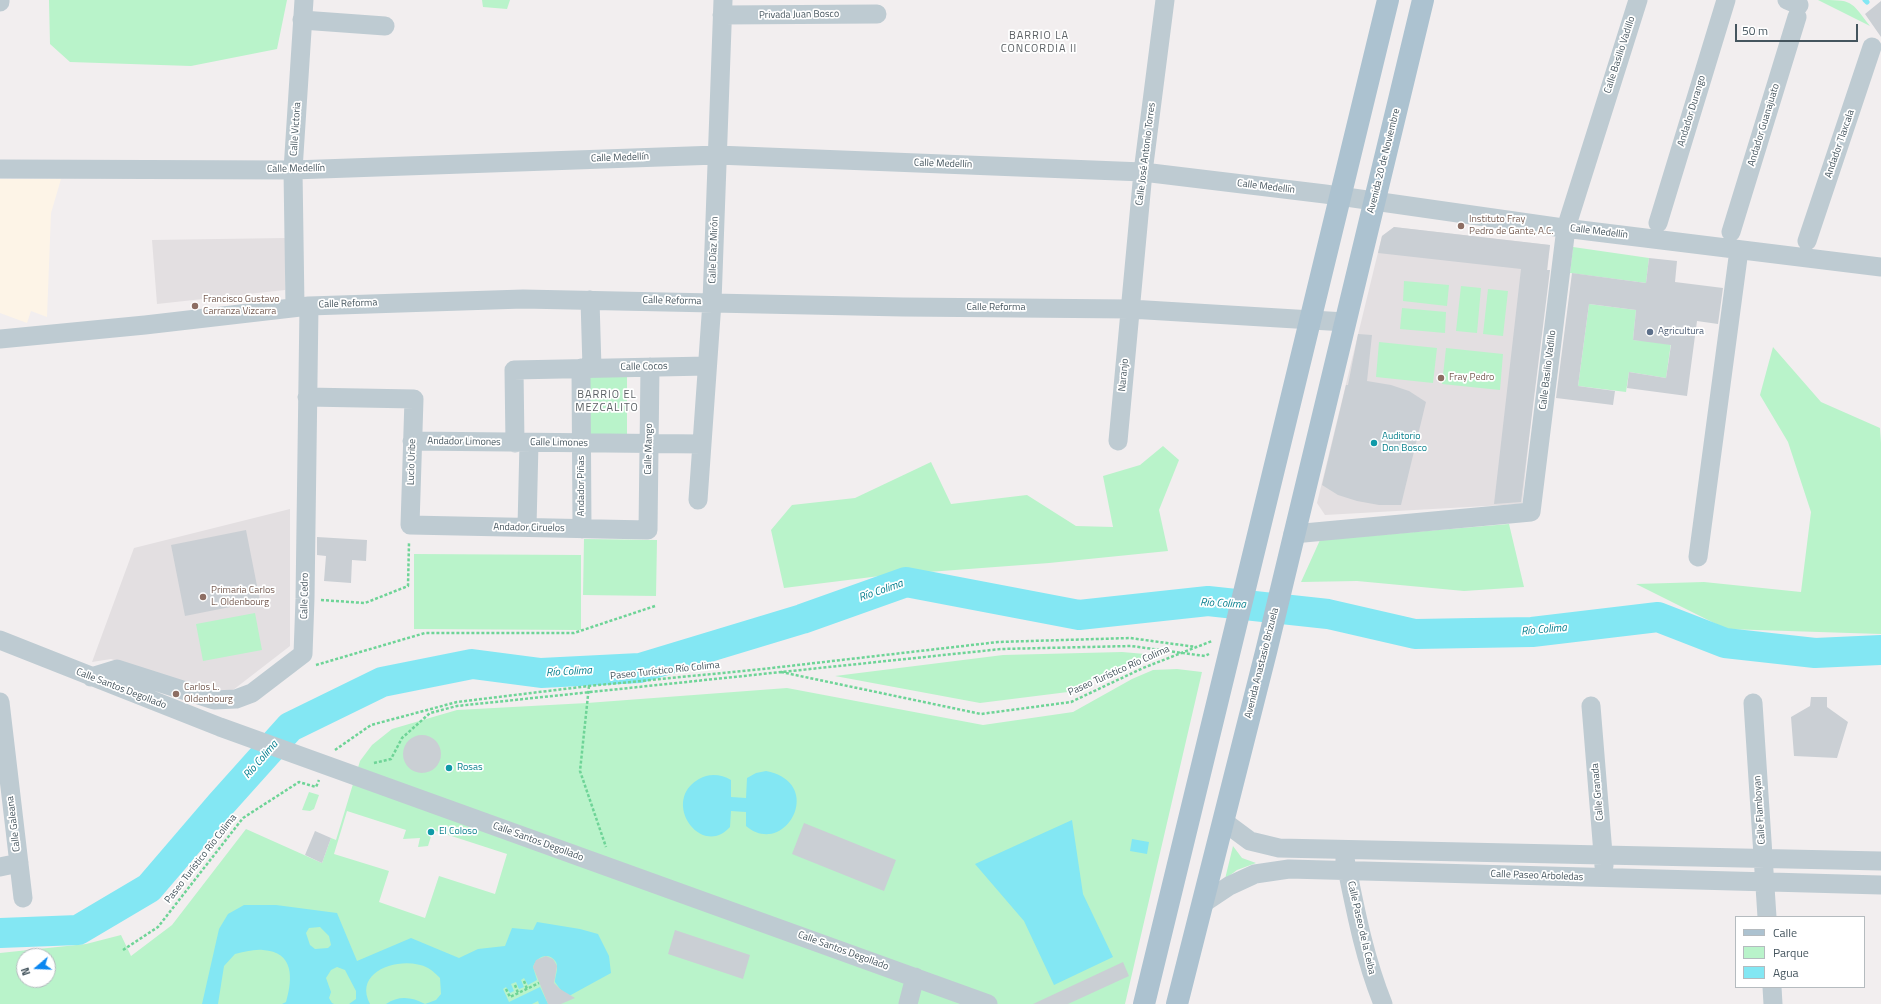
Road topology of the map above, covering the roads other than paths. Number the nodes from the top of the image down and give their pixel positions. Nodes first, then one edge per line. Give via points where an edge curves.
1 (304, 0) edge
2 (1166, 0) edge
3 (1388, 0) edge
4 (1423, 0) edge
5 (1638, 0) edge
6 (1726, 0) edge
7 (1794, 7) edge
8 (722, 8) edge
9 (876, 14) dead end
10 (302, 20) junction
11 (385, 26) dead end
12 (1872, 47) dead end
13 (717, 155) junction
14 (0, 169) edge
15 (293, 170) junction
16 (1143, 172) junction
17 (1340, 196) junction
18 (1374, 202) junction
19 (1658, 223) dead end
20 (1566, 228) junction
21 (1731, 232) dead end
22 (1807, 241) dead end
23 (1739, 250) junction
24 (1881, 267) edge
25 (590, 300) junction
26 (712, 302) junction
27 (302, 306) junction
28 (1130, 309) junction
29 (1311, 319) junction
30 (1345, 322) junction
31 (0, 339) edge
32 (707, 366) junction
33 (650, 367) junction
34 (586, 368) junction
35 (307, 397) junction
36 (1118, 441) dead end
37 (412, 442) junction
38 (522, 443) junction
39 (582, 443) junction
40 (649, 444) junction
41 (702, 444) junction
42 (698, 500) dead end
43 (410, 525) joint
44 (527, 528) junction
45 (582, 529) junction
46 (648, 530) joint
47 (1291, 542) junction
48 (1698, 557) dead end
49 (0, 640) edge
50 (91, 677) junction
51 (0, 702) edge
52 (1753, 702) dead end
53 (1591, 706) dead end
54 (1223, 821) junction
55 (1344, 850) junction
56 (1552, 854) junction
57 (1603, 855) junction
58 (1763, 859) junction
59 (1881, 861) edge
60 (19, 863) junction
61 (0, 867) edge
62 (1348, 871) junction
63 (1553, 876) junction
64 (1605, 878) junction
65 (1765, 882) junction
66 (1881, 885) edge
67 (23, 898) dead end
68 (1202, 904) junction
69 (1767, 916) edge
70 (915, 977) junction
71 (1772, 988) edge
72 (908, 1004) edge
73 (988, 1004) edge
74 (1144, 1004) edge
75 (1177, 1004) edge
76 (1383, 1004) edge
77 (1773, 1004) edge

1 - 10 street, Calle Victoria
2 - 16 street, Calle José Antonio Torres
3 - 17 main road
4 - 18 main road, Avenida 20 de Noviembre
5 - 20 street, Calle Basilio Vadillo
6 - 19 street, Andador Durango
7 - 21 street, Andador Guanajuato
8 - 9 street, Privada Juan Bosco
8 - 13 street, Calle Díaz Mirón
10 - 11 street
10 - 15 street, Calle Victoria
12 - 22 street, Andador Tlaxcala
13 - 15 street, Calle Medellín
13 - 16 street, Calle Medellín
13 - 26 street, Calle Díaz Mirón
14 - 15 street, Calle Medellín
15 - 27 street, Calle Victoria
16 - 17 street, Calle Medellín
16 - 28 street, Calle José Antonio Torres
17 - 18 street, Calle Medellín
17 - 29 main road
18 - 20 street, Calle Medellín
18 - 30 main road, Avenida 20 de Noviembre
20 - 23 street, Calle Medellín
20 - 47 street, Calle Basilio Vadillo via 1531,512
23 - 24 street, Calle Medellín
23 - 48 street
25 - 26 street, Calle Reforma
25 - 27 street, Calle Reforma via 523,299
25 - 34 street
26 - 28 street, Calle Reforma
26 - 32 street, Calle Díaz Mirón
27 - 31 street, Calle Reforma
27 - 35 street, Calle Cedro
28 - 29 street, Calle Reforma
28 - 36 street, Naranjo
29 - 30 street, Calle Reforma
29 - 74 main road via 1256,549 1225,642
30 - 47 main road, Avenida Anastasio Brizuela
32 - 33 street, Calle Cocos
32 - 41 street, Calle Díaz Mirón
33 - 34 street, Calle Cocos
33 - 40 street, Calle Mango
34 - 38 street, Calle Cocos via 514,370
34 - 39 street, Andador Piñas
35 - 37 street, Lucio Uribe via 414,399
35 - 50 street, Calle Cedro via 303,654 252,692 236,699 214,700 117,669
37 - 38 street, Andador Limones
37 - 43 street, Lucio Uribe
38 - 39 street, Calle Limones
38 - 44 street
39 - 40 street, Calle Limones
39 - 45 street, Andador Piñas
40 - 41 street
40 - 46 street, Calle Mango
41 - 42 street, Calle Díaz Mirón
43 - 44 street, Andador Ciruelos
44 - 45 street, Andador Ciruelos
45 - 46 street, Andador Ciruelos
47 - 54 main road, Avenida Anastasio Brizuela
49 - 50 street, Calle Santos Degollado
50 - 70 street, Calle Santos Degollado via 220,727
51 - 60 street, Calle Galeana
52 - 58 street, Calle Flamboyan
53 - 57 street, Calle Granada
54 - 55 street via 1250,841 1268,846
54 - 68 main road, Avenida Anastasio Brizuela
55 - 56 street
55 - 62 street, Calle Paseo de la Ceiba
56 - 57 street
56 - 63 street
57 - 58 street
57 - 64 street, Calle Granada
58 - 59 street
58 - 65 street, Calle Flamboyan
60 - 61 street
60 - 67 street, Calle Galeana
62 - 63 street, Calle Paseo Arboledas
62 - 68 street, Calle Paseo Arboledas via 1289,869 1255,874 1229,886
62 - 76 street, Calle Paseo de la Ceiba via 1371,976
63 - 64 street, Calle Paseo Arboledas
64 - 65 street, Calle Paseo Arboledas
65 - 66 street, Calle Paseo Arboledas
65 - 69 street, Calle Flamboyan
68 - 75 main road, Avenida Anastasio Brizuela
70 - 72 street
70 - 73 street, Calle Santos Degollado
71 - 77 street

